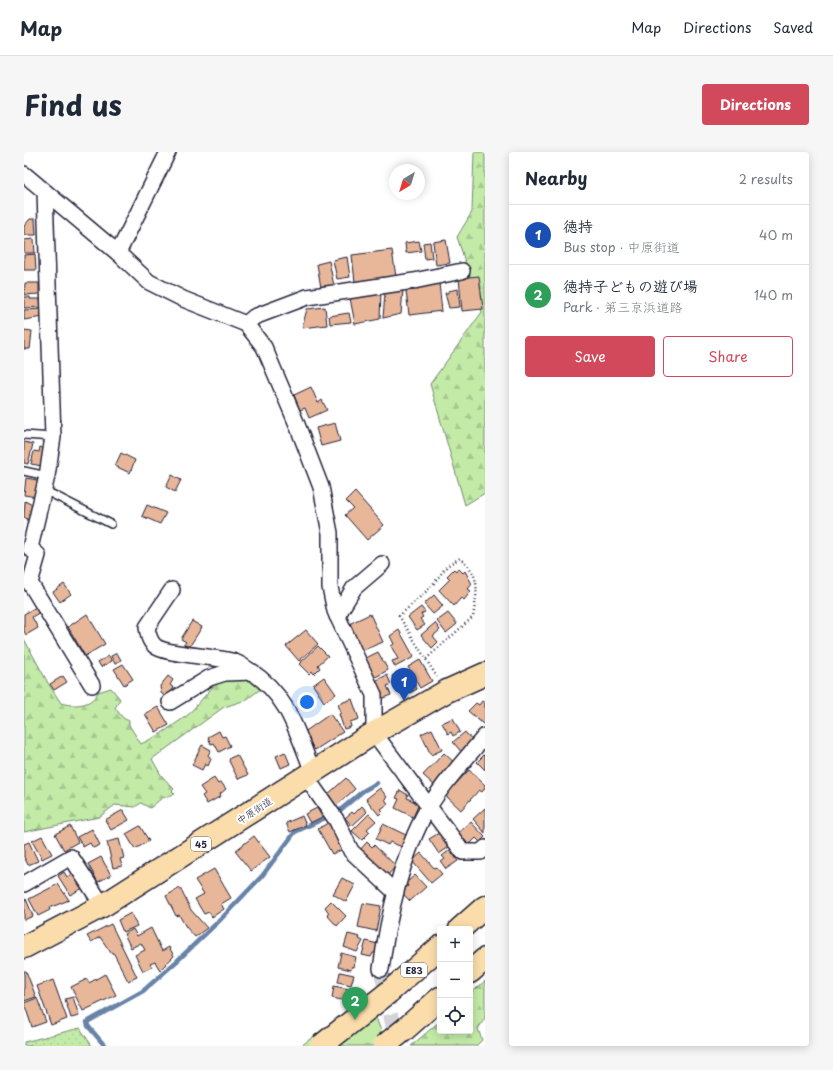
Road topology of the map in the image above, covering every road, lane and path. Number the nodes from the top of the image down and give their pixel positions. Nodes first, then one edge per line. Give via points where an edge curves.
1 (168, 152) edge
2 (24, 174) edge
3 (45, 192) junction
4 (118, 253) junction
5 (462, 271) dead end
6 (246, 324) junction
7 (24, 435) edge
8 (53, 437) junction
9 (24, 471) edge
10 (46, 483) junction
11 (111, 524) dead end
12 (382, 564) dead end
13 (172, 590) dead end
14 (337, 616) junction
15 (426, 659) junction
16 (253, 672) junction
17 (485, 674) edge
18 (92, 685) dead end
19 (446, 691) junction
20 (170, 702) dead end
21 (374, 733) junction
22 (485, 736) edge
23 (309, 774) junction
24 (429, 808) junction
25 (485, 848) edge
26 (24, 884) edge
27 (395, 892) junction
28 (103, 906) junction
29 (485, 907) edge
30 (463, 926) edge
31 (24, 947) edge
32 (437, 950) edge
33 (485, 959) edge
34 (380, 969) tunnel mouth
35 (473, 969) edge
36 (437, 1001) edge
37 (321, 1046) edge
38 (384, 1046) edge

1 - 4 street
2 - 3 street
3 - 4 street
3 - 8 street
4 - 6 street via 149,282 183,299
5 - 6 street via 414,282 307,297 254,317
6 - 14 street via 264,347 321,487 330,533 330,587
7 - 8 lane
8 - 10 street
9 - 10 lane
10 - 11 lane
10 - 18 street via 30,548 38,555 30,583
12 - 14 street via 354,588
13 - 16 street via 147,627 154,645 164,651 236,662
14 - 21 street via 374,695
15 - 15 path via 473,617 478,584 471,568 460,558 447,566 431,587 399,616
15 - 19 path
16 - 20 street via 225,673 209,678
16 - 23 street via 272,688 286,707
17 - 19 main road, 中原街道 / 45
19 - 21 main road, 中原街道 / 45
21 - 23 main road, 中原街道 / 45
21 - 24 street
22 - 24 street
23 - 27 street via 337,821 351,851
23 - 28 main road, 中原街道 / 45
24 - 25 street via 463,852 481,852
24 - 27 street via 422,819
26 - 28 street via 71,856
27 - 34 street
28 - 31 main road, 中原街道 / 45
29 - 30 main road
32 - 37 main road, E83, bridge
33 - 35 main road
36 - 38 main road, bridge

